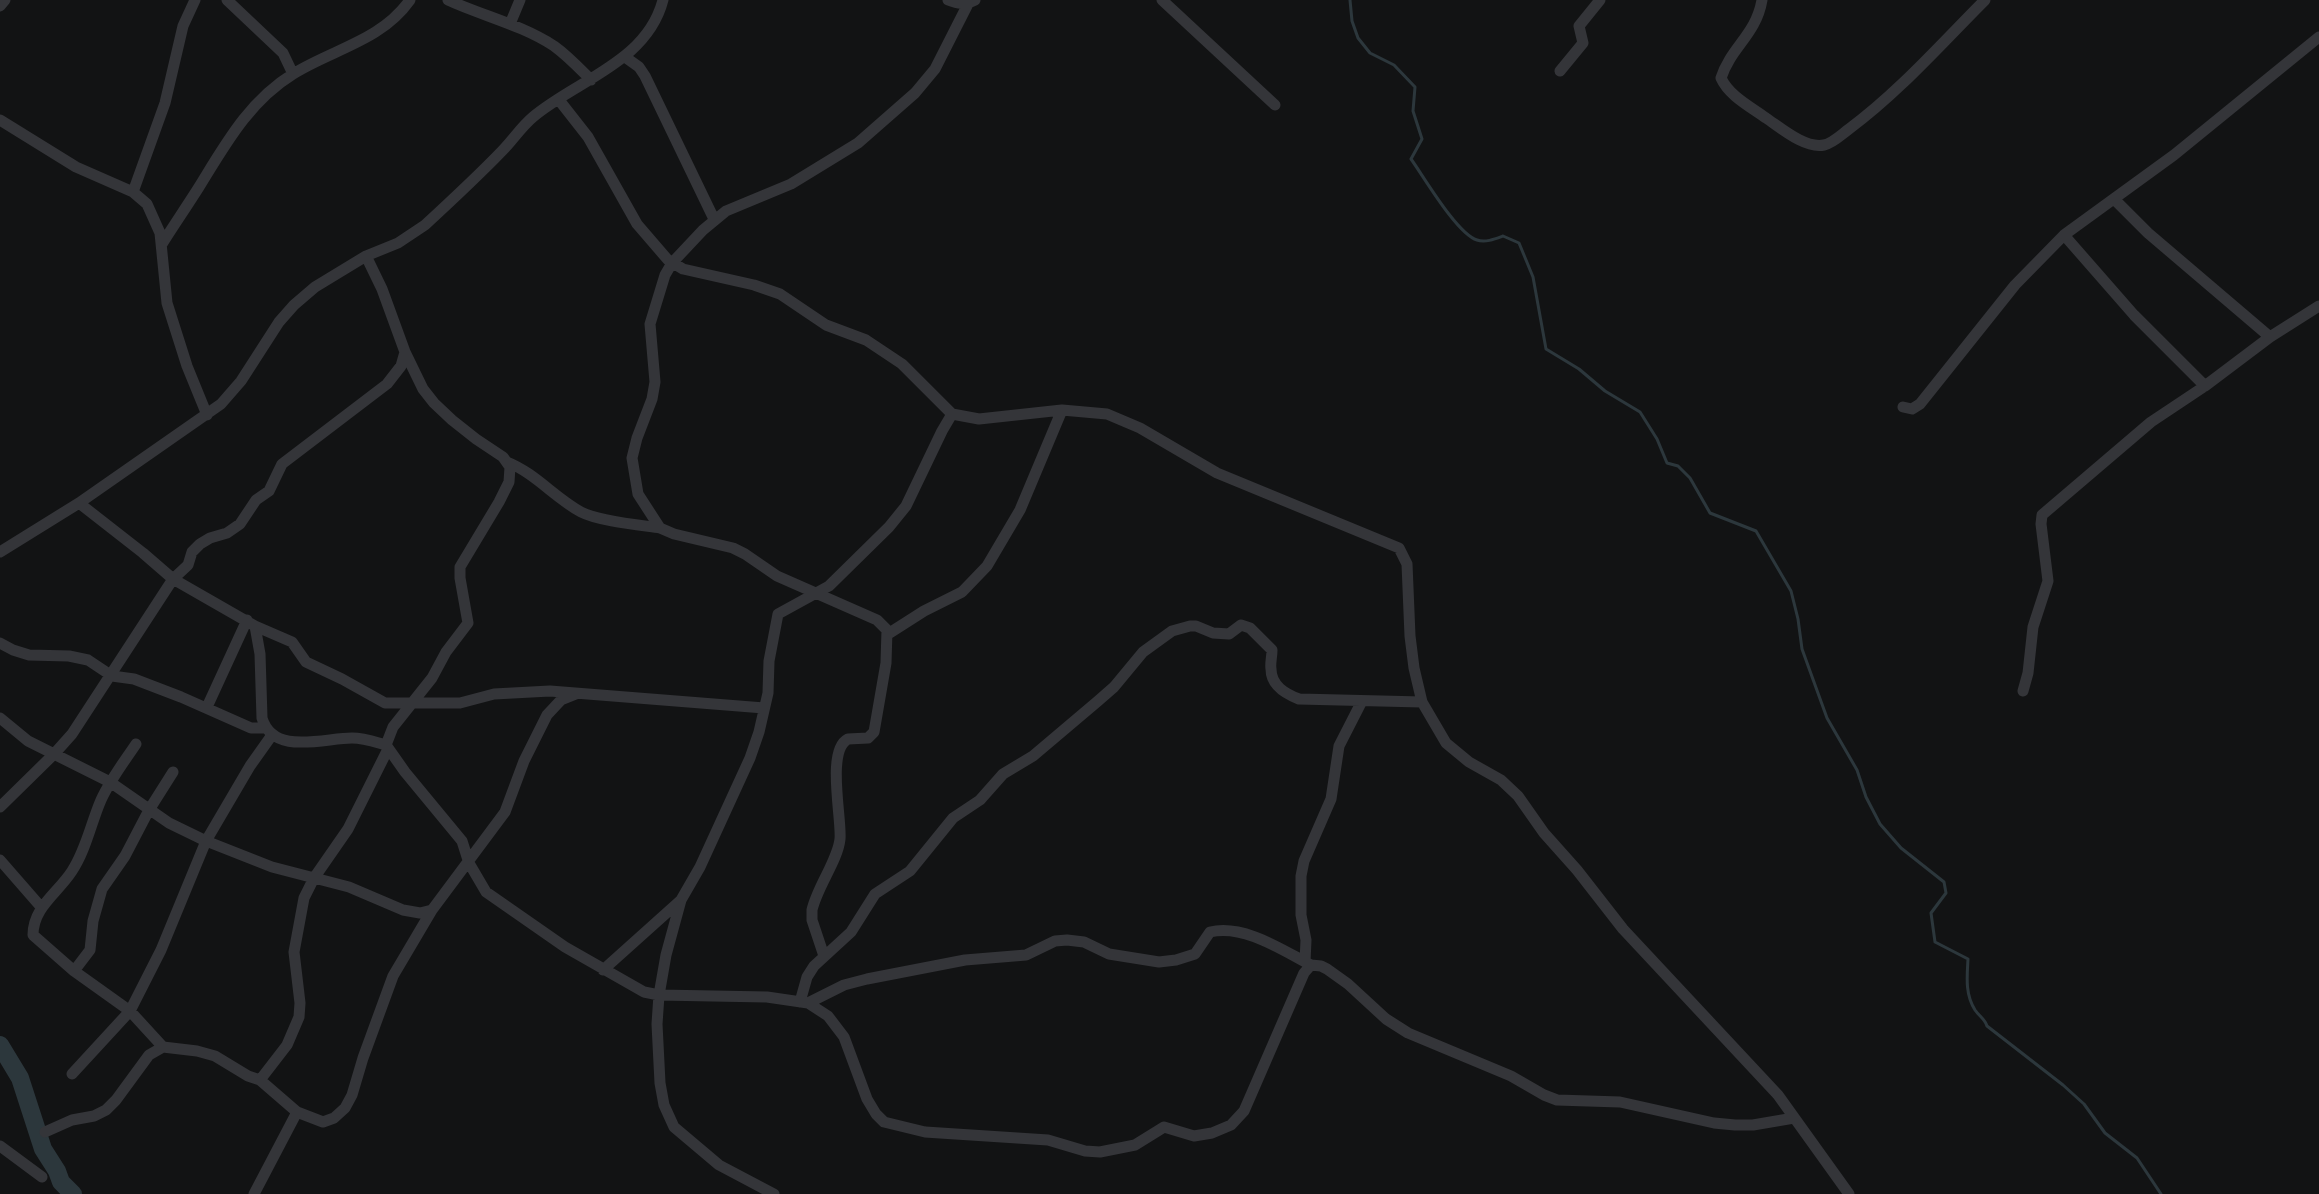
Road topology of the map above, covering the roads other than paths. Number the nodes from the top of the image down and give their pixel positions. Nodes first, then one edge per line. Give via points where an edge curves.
1 (5, 0) edge
2 (195, 0) edge
3 (226, 0) edge
4 (410, 0) edge
5 (448, 0) edge
6 (520, 0) edge
7 (663, 0) edge
8 (948, 0) edge
9 (1162, 0) edge
10 (1600, 0) edge
11 (1762, 0) edge
12 (1985, 0) edge
13 (971, 2) edge
14 (0, 6) edge
15 (510, 24) junction
16 (2319, 37) edge
17 (626, 56) junction
18 (1560, 70) dead end
19 (293, 74) junction
20 (591, 80) junction
21 (559, 100) junction
22 (1275, 105) dead end
23 (0, 120) edge
24 (133, 192) junction
25 (2114, 199) junction
26 (714, 219) junction
27 (2064, 236) junction
28 (162, 244) junction
29 (366, 256) junction
30 (672, 263) junction
31 (2319, 306) edge
32 (2270, 338) junction
33 (405, 352) junction
34 (2205, 386) junction
35 (1904, 407) dead end
36 (1062, 410) junction
37 (952, 414) junction
38 (207, 415) junction
39 (507, 462) junction
40 (79, 503) junction
41 (660, 528) junction
42 (0, 552) edge
43 (173, 580) junction
44 (818, 593) junction
45 (251, 623) junction
46 (888, 634) junction
47 (0, 643) edge
48 (112, 676) junction
49 (2023, 691) dead end
50 (576, 694) junction
51 (1362, 701) junction
52 (1422, 702) junction
53 (410, 703) junction
54 (207, 708) junction
55 (764, 708) junction
56 (0, 718) edge
57 (269, 731) junction
58 (136, 744) dead end
59 (387, 747) junction
60 (56, 753) junction
61 (173, 772) dead end
62 (110, 782) junction
63 (0, 807) edge
64 (149, 810) junction
65 (206, 841) junction
66 (0, 860) edge
67 (469, 863) junction
68 (314, 878) junction
69 (681, 900) junction
70 (41, 907) junction
71 (432, 910) junction
72 (824, 956) junction
73 (1308, 964) junction
74 (603, 970) junction
75 (74, 971) junction
76 (659, 996) junction
77 (804, 1003) junction
78 (130, 1011) junction
79 (163, 1047) junction
80 (72, 1074) dead end
81 (260, 1080) junction
82 (298, 1112) junction
83 (1794, 1118) junction
84 (45, 1132) dead end
85 (0, 1146) edge
86 (42, 1178) dead end
87 (254, 1194) edge
88 (774, 1194) edge
89 (1849, 1194) edge

1 - 14 street
2 - 24 street via 183,26 165,103
3 - 19 street via 283,53
4 - 19 street via 388,24 364,40
5 - 15 street
6 - 15 street
7 - 17 street via 650,29
8 - 13 street
9 - 22 street
10 - 18 street via 1579,26 1583,43
11 - 12 street via 1755,26 1731,57 1722,78 1733,94 1810,145 1823,145 1856,124 1902,84
13 - 26 street via 935,69 915,93 858,143 791,184 743,203
15 - 20 street via 553,46
16 - 25 street via 2174,155
17 - 20 street
17 - 26 street via 645,76
19 - 28 street via 241,121
20 - 21 street
21 - 29 street via 532,118 425,225 398,243
21 - 30 street via 588,137 637,224
23 - 24 street via 76,167
24 - 28 street via 153,213
25 - 27 street
25 - 32 street via 2148,233
26 - 30 street
27 - 34 street via 2134,315
27 - 35 street via 2015,285 1920,404 1912,409
28 - 38 street via 167,303
29 - 33 street
29 - 38 street via 316,287 294,305 226,399
30 - 37 street via 703,275 754,285 780,294 831,328 866,340 902,364
30 - 41 street via 658,293 650,324 655,382 632,458 638,494
31 - 32 street
32 - 34 street
33 - 39 street via 434,404
33 - 43 street via 401,366 387,384 282,464 269,491 256,500 240,524 200,544
34 - 49 street via 2151,422 2042,515 2048,581 2033,627
36 - 37 street via 979,420
36 - 46 street via 1020,510 987,566 962,592
36 - 52 street via 1107,414 1126,420 1225,477 1399,548 1407,564 1410,636
37 - 44 street via 906,506 889,527
38 - 40 street
39 - 41 street via 591,517
39 - 53 street via 509,482 460,567 468,623
40 - 42 street
40 - 43 street
41 - 44 street via 733,548 777,576
43 - 45 street
43 - 48 street
44 - 46 street via 877,620
44 - 55 street via 784,608 776,617
45 - 53 street via 292,642 306,662 377,700
45 - 54 street
45 - 57 street via 260,654 262,718
46 - 72 street via 874,732 868,738 848,739 840,746 836,794 840,839 812,910 812,920
47 - 48 street via 29,654 88,660
48 - 54 street via 134,679
48 - 60 street
50 - 53 street via 511,692 460,703
50 - 55 street
50 - 67 street via 560,700 547,714 524,761 505,812
51 - 52 street
51 - 72 street via 1310,700 1287,694 1273,679 1270,670 1272,650 1250,628 1241,625 1230,634 1213,633 1196,626 1172,631 1143,652 1098,701 1033,756 991,784 980,800 953,818 918,863 875,894 851,932
51 - 73 street via 1340,746 1331,799 1300,876
52 - 83 street via 1436,728 1453,749 1501,780 1518,796 1544,833 1578,870 1623,929 1769,1084
53 - 59 street via 393,727
54 - 57 street via 251,728
55 - 69 street via 750,758 700,867
56 - 60 street via 28,741
57 - 59 street via 291,742 352,738
57 - 65 street
58 - 62 street
59 - 67 street via 462,841
59 - 68 street via 348,829
60 - 62 street
60 - 63 street
61 - 64 street
62 - 64 street
62 - 70 street via 79,858
64 - 65 street
64 - 75 street via 125,856 102,889 93,921 90,950
65 - 68 street via 272,867
65 - 78 street via 161,950
66 - 70 street
67 - 71 street
67 - 74 street via 486,892
68 - 71 street via 349,887 403,910 420,913
68 - 81 street via 304,898 296,931 294,952 300,1003 297,1023 287,1045
69 - 74 street
69 - 76 street
70 - 75 street via 34,921 33,935
71 - 82 street via 385,993 345,1108 334,1118 323,1122
72 - 77 street via 807,977
73 - 77 street via 1264,942 1222,929 1210,932 1190,957 1163,962 1109,954 1084,942 1067,940 1055,941 1026,955 965,960 866,979
73 - 77 street via 1251,1097 1238,1119 1222,1131 1194,1136 1164,1127 1135,1145 1100,1152 1048,1140 925,1132 884,1122 868,1100 852,1054 836,1026 828,1016
73 - 83 street via 1327,969 1386,1020 1408,1033 1511,1076 1557,1100 1620,1102 1735,1125
74 - 76 street via 644,992
75 - 78 street
76 - 77 street via 767,997
76 - 88 street via 657,1055 660,1083 664,1105 674,1127 719,1165
78 - 79 street
78 - 80 street
79 - 81 street via 204,1052
79 - 84 street via 149,1054 106,1110
81 - 82 street
82 - 87 street
83 - 89 street
85 - 86 street

